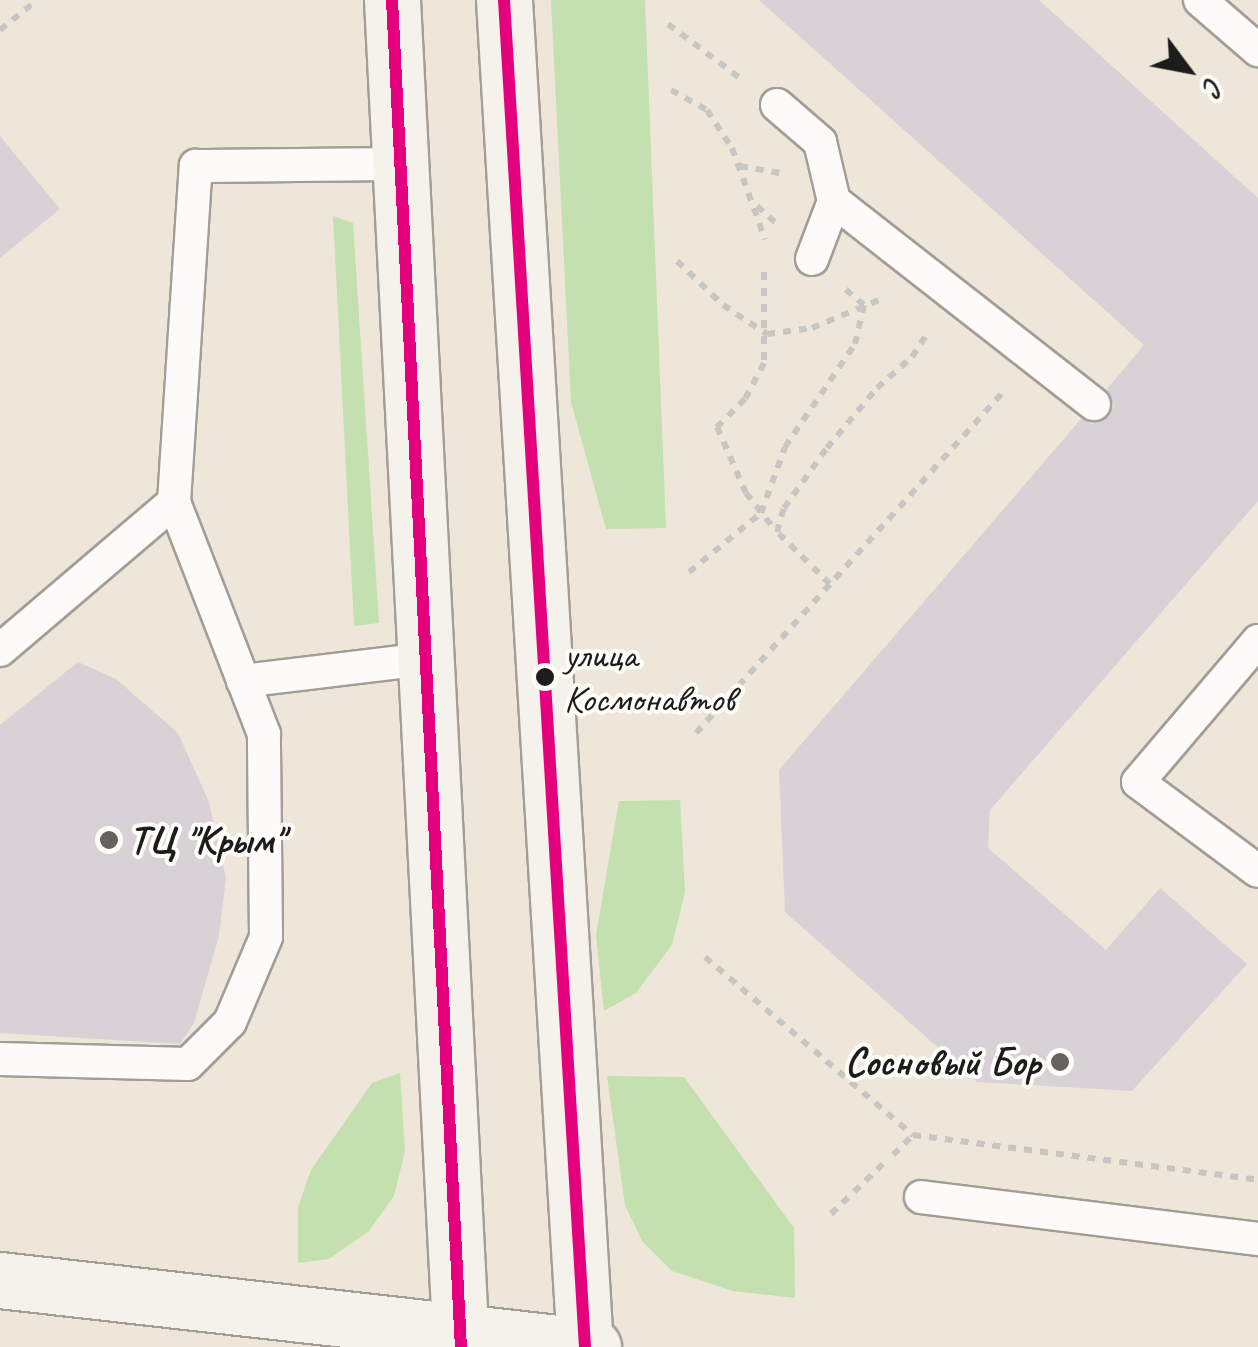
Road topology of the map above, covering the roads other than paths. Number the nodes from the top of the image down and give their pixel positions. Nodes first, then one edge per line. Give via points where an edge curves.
1 (392, 0) edge
2 (504, 0) edge
3 (1200, 0) edge
4 (1258, 50) edge
5 (776, 105) road end
6 (400, 164) junction
7 (834, 201) junction
8 (812, 259) dead end
9 (1094, 404) dead end
10 (174, 502) junction
11 (1258, 640) edge
12 (0, 650) edge
13 (425, 659) junction
14 (243, 681) junction
15 (1258, 872) edge
16 (0, 1059) edge
17 (921, 1198) dead end
18 (1258, 1239) edge
19 (0, 1280) edge
20 (461, 1339) edge
21 (585, 1347) edge
22 (593, 1347) edge

1 - 6 main road
2 - 21 main road
3 - 4 lane
5 - 7 lane via 820,142
6 - 10 lane via 196,166
6 - 13 main road
7 - 8 lane
7 - 9 lane
10 - 12 lane
10 - 14 lane
11 - 15 lane via 1138,782
13 - 14 lane
13 - 20 main road
14 - 16 lane via 264,734 266,937 230,1022 188,1064
17 - 18 lane
19 - 20 main road
20 - 21 main road
21 - 22 main road

